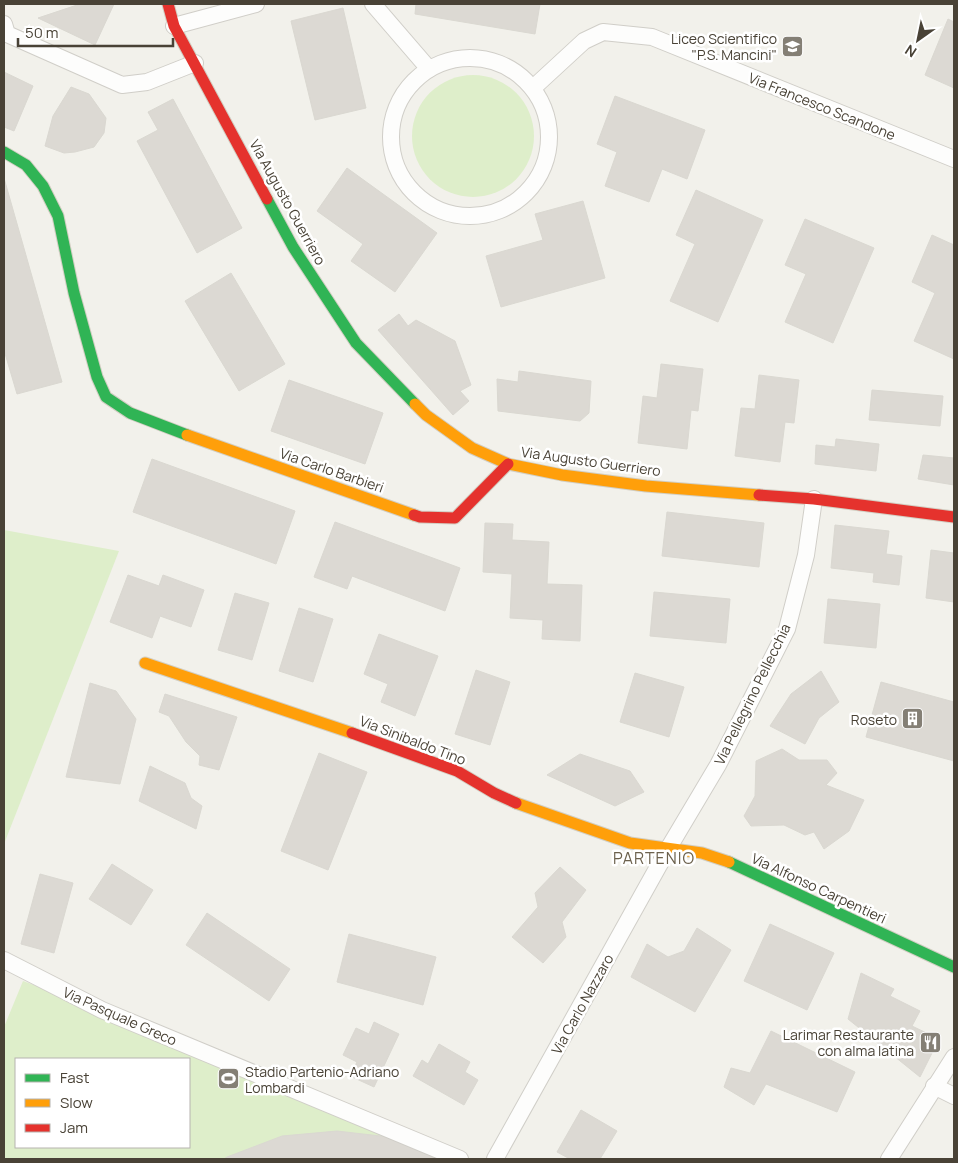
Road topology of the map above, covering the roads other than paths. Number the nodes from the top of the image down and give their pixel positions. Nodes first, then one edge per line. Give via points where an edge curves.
1 (168, 4) edge
2 (256, 4) edge
3 (373, 4) edge
4 (4, 24) edge
5 (174, 26) junction
6 (195, 64) junction
7 (429, 69) junction
8 (533, 88) junction
9 (4, 152) edge
10 (954, 159) edge
11 (508, 464) junction
12 (814, 500) junction
13 (954, 517) edge
14 (145, 664) dead end
15 (668, 849) junction
16 (4, 960) edge
17 (954, 967) edge
18 (954, 1056) edge
19 (934, 1086) junction
20 (954, 1096) edge
21 (460, 1159) edge
22 (495, 1159) edge
23 (889, 1159) edge

1 - 5 street, Via Augusto Guerriero
2 - 5 street
3 - 7 street
4 - 6 street via 7,34 122,85 147,82
5 - 6 street, Via Augusto Guerriero
6 - 11 street, Via Augusto Guerriero via 294,247 356,343 426,415 472,448
7 - 8 street via 450,60 488,60 516,72
7 - 8 street via 408,87 395,111 390,138 396,165 409,189 430,207 456,216 484,216 510,207 531,190 545,166 550,139 546,112
8 - 10 street, Via Francesco Scandone via 584,41 603,32 652,37
9 - 11 street, Via Carlo Barbieri via 26,166 47,193 58,216 74,293 97,377 106,397 130,413 420,517 455,518
11 - 12 street, Via Augusto Guerriero via 646,486
12 - 13 street, Via Augusto Guerriero
12 - 15 street, Via Pellegrino Pellecchia via 806,555 787,629 718,765
14 - 15 street, Via Sinibaldo Tino via 457,771 524,808 630,842
15 - 17 street, Via Alfonso Carpentieri via 702,853 724,860
15 - 22 street, Via Carlo Nazzaro
16 - 21 street, Via Pasquale Greco via 102,1010
18 - 19 street
19 - 20 street
19 - 23 street

